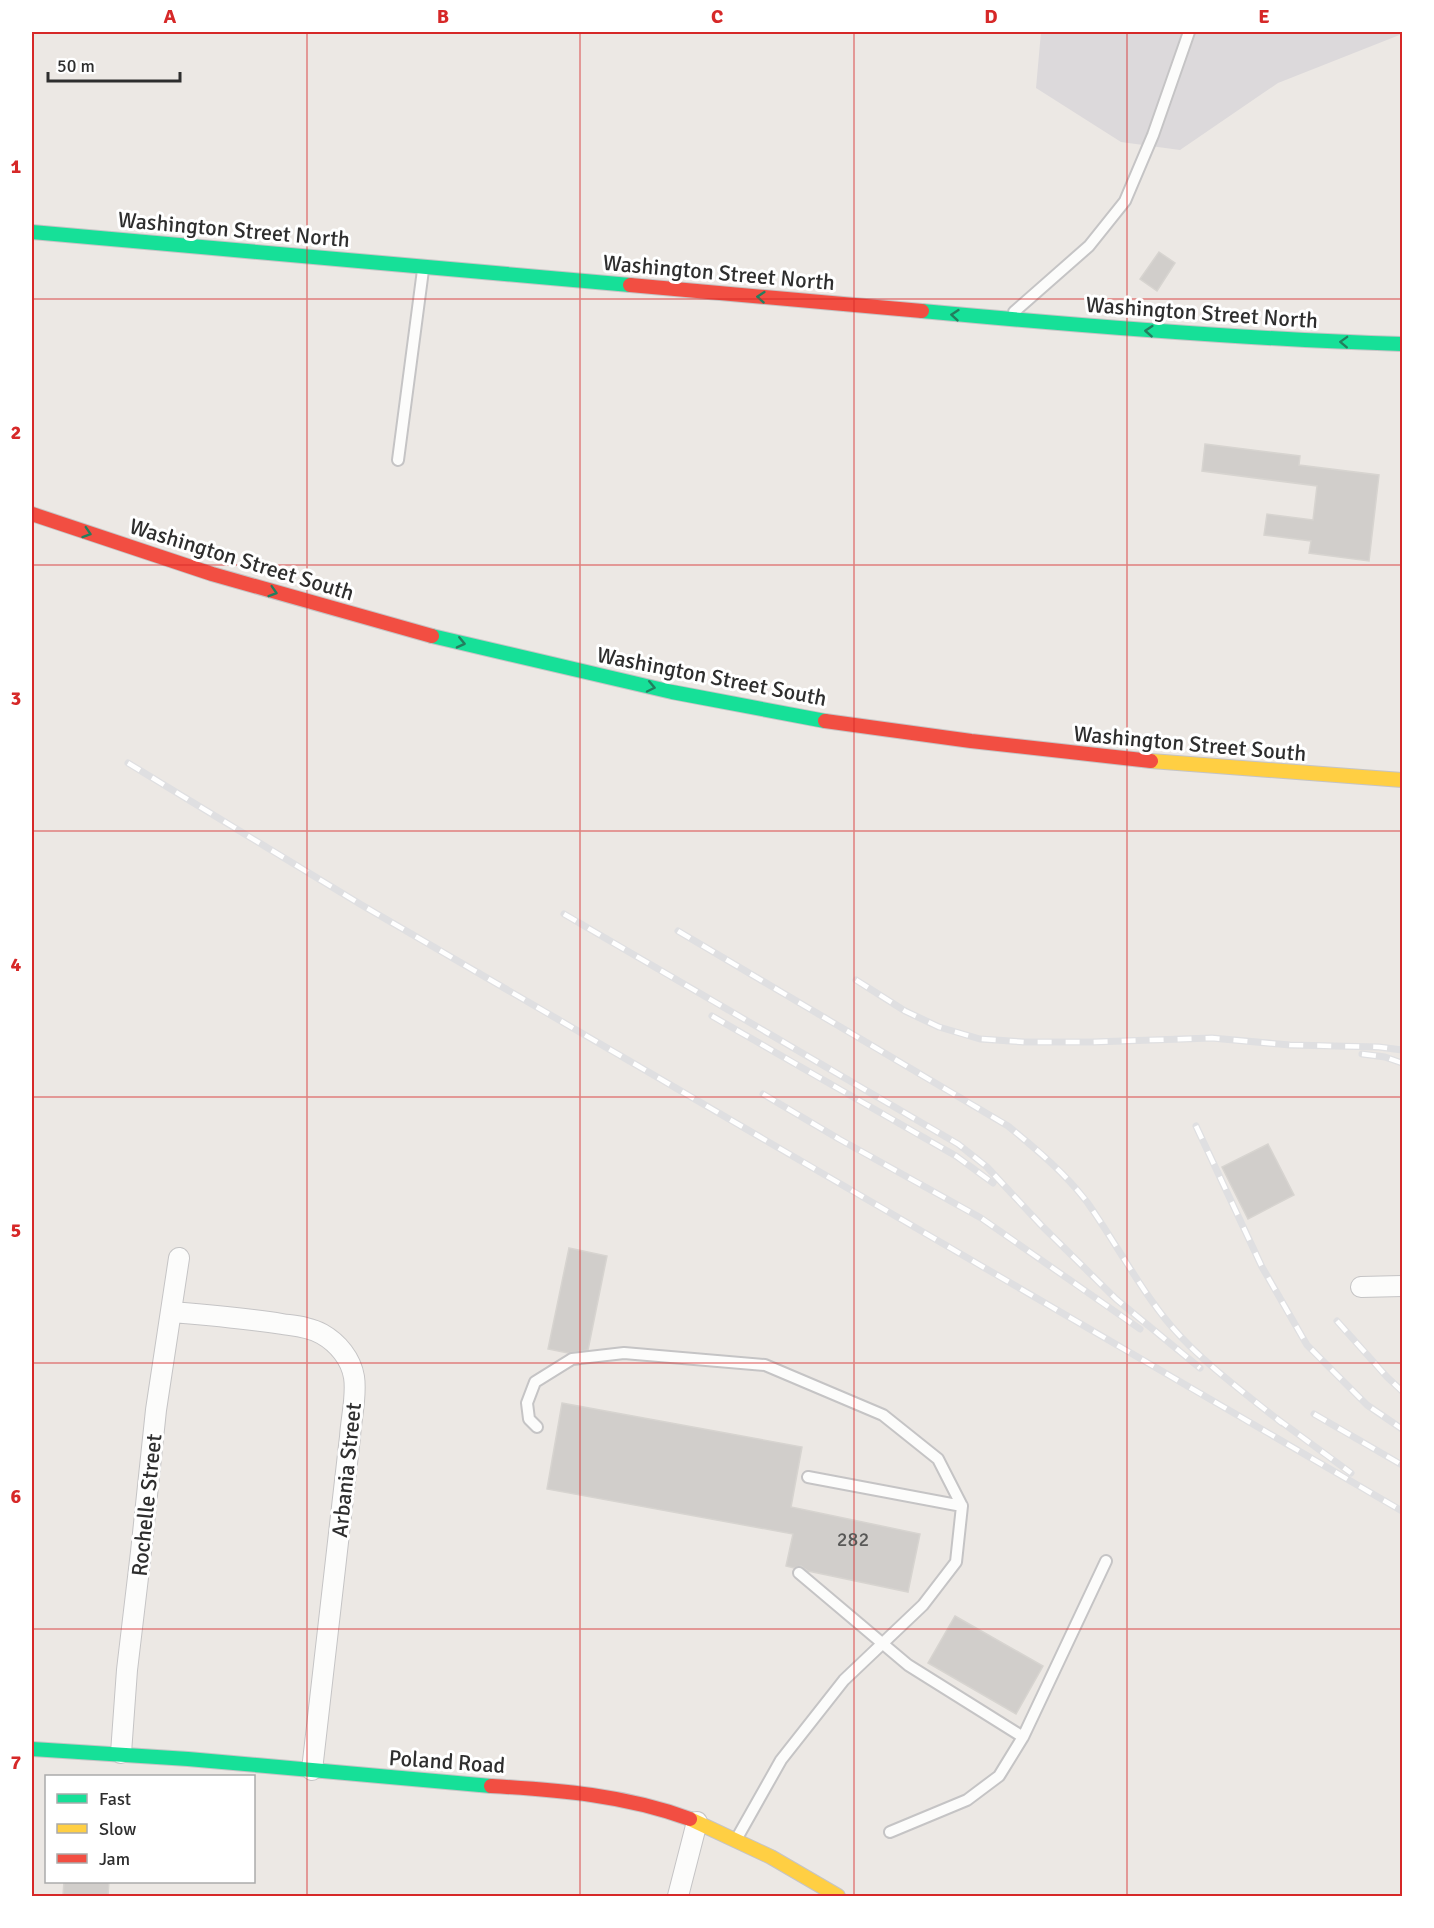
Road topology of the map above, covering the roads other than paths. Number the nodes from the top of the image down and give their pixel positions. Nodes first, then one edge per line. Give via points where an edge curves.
1 (1189, 32) edge
2 (32, 232) edge
3 (423, 267) junction
4 (1006, 319) junction
5 (1402, 344) edge
6 (398, 460) dead end
7 (32, 514) edge
8 (1402, 780) edge
9 (179, 1258) dead end
10 (1402, 1286) edge
11 (1361, 1287) dead end
12 (172, 1312) junction
13 (537, 1427) dead end
14 (808, 1477) dead end
15 (962, 1506) junction
16 (1106, 1561) dead end
17 (799, 1572) dead end
18 (883, 1643) junction
19 (1023, 1737) junction
20 (32, 1749) edge
21 (121, 1753) junction
22 (312, 1770) junction
23 (697, 1822) junction
24 (890, 1832) dead end
25 (737, 1838) junction
26 (678, 1896) edge
27 (838, 1896) edge

1 - 4 lane via 1125,201 1089,246
2 - 3 main road, Washington Street North
4 -> 3 main road, Washington Street North
3 - 6 lane
5 -> 4 main road, Washington Street North via 1280,340
7 -> 8 main road, Washington Street South via 298,600 446,639 581,672 825,721 1104,758
9 - 12 street, Rochelle Street
10 - 11 street
12 - 21 street, Rochelle Street via 156,1410
12 - 22 street, Arbania Street via 305,1328 323,1334 350,1362 354,1387 350,1437
13 - 15 lane via 529,1419 526,1403 535,1382 572,1359 624,1353 765,1365 883,1415 938,1459
14 - 15 lane
15 - 18 lane via 956,1562 923,1605
16 - 19 lane
17 - 18 lane
18 - 19 lane via 908,1665
18 - 25 lane via 844,1680 781,1760
19 - 24 lane via 999,1776 967,1800
20 - 21 main road, Poland Road
21 - 22 main road, Poland Road
22 - 23 main road, Poland Road via 601,1796 649,1805
23 - 25 main road, Poland Road
23 - 26 street
25 - 27 main road, Poland Road

